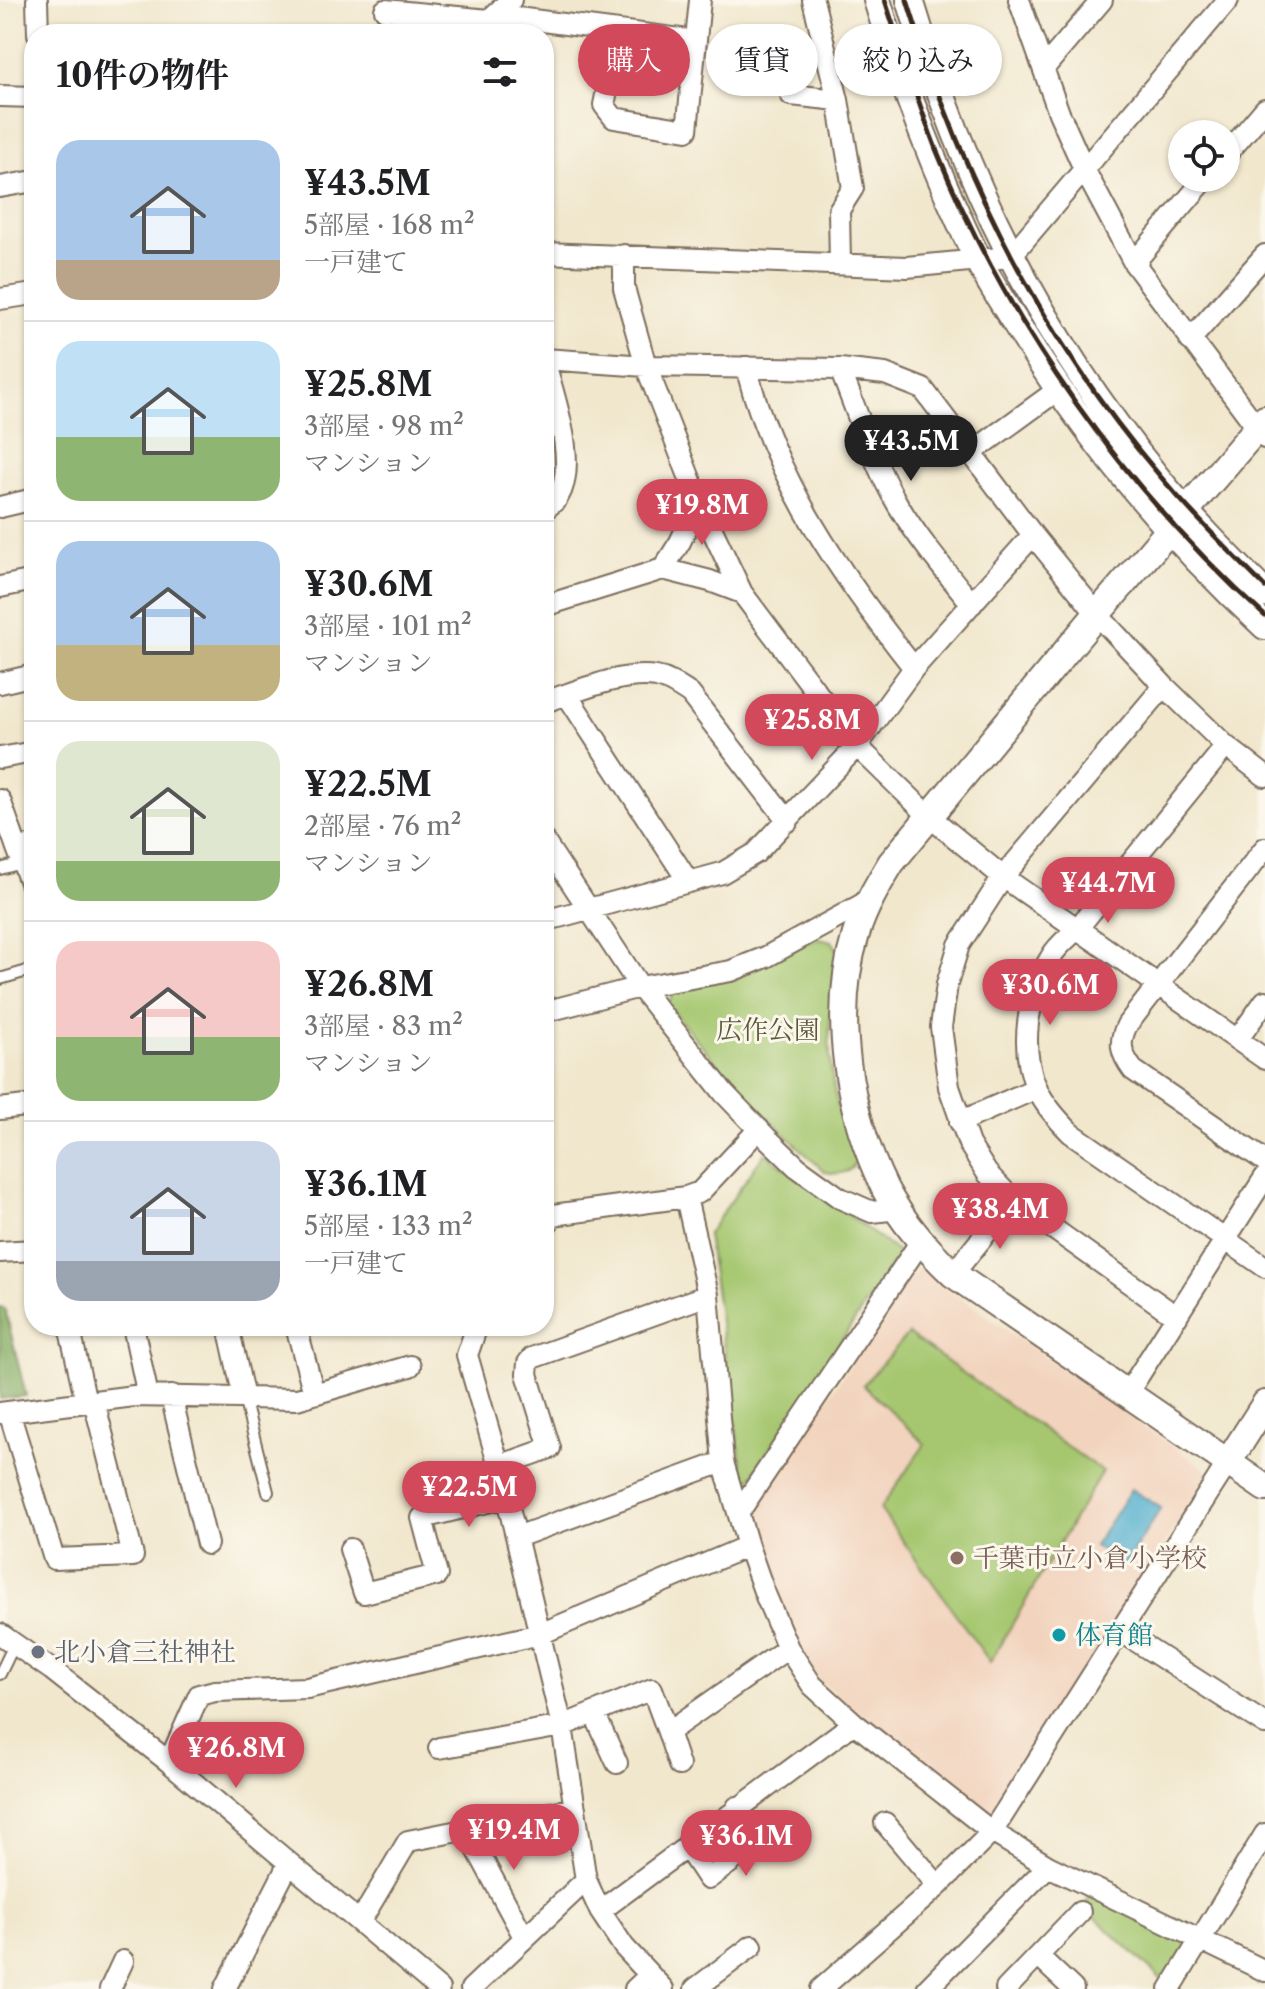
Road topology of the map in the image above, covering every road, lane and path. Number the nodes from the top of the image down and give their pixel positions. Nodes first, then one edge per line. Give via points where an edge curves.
1 (37, 0) edge
2 (511, 0) edge
3 (700, 0) edge
4 (813, 0) edge
5 (877, 0) edge
6 (910, 0) edge
7 (1019, 0) edge
8 (1102, 0) edge
9 (1228, 0) edge
10 (385, 10) dead end
11 (486, 23) edge
12 (38, 24) edge
13 (554, 28) edge
14 (578, 29) edge
15 (690, 40) edge
16 (696, 41) junction
17 (1044, 68) junction
18 (0, 96) edge
19 (606, 96) edge
20 (800, 96) edge
21 (24, 97) edge
22 (838, 100) junction
23 (1265, 109) edge
24 (1240, 138) edge
25 (1085, 171) junction
26 (24, 183) edge
27 (0, 187) edge
28 (1194, 192) edge
29 (554, 253) edge
30 (624, 255) junction
31 (1265, 255) edge
32 (1010, 257) junction
33 (979, 260) junction
34 (1134, 263) junction
35 (840, 264) junction
36 (24, 295) edge
37 (0, 299) edge
38 (1190, 340) junction
39 (554, 360) edge
40 (646, 366) junction
41 (746, 367) junction
42 (840, 369) junction
43 (1059, 389) junction
44 (554, 406) edge
45 (1262, 429) edge
46 (971, 453) junction
47 (24, 501) edge
48 (554, 501) edge
49 (699, 502) junction
50 (0, 507) edge
51 (1179, 521) junction
52 (1033, 535) junction
53 (663, 569) junction
54 (24, 582) edge
55 (0, 587) edge
56 (742, 593) junction
57 (1265, 594) edge
58 (554, 603) edge
59 (972, 604) junction
60 (1097, 614) junction
61 (1265, 626) edge
62 (914, 668) junction
63 (24, 677) edge
64 (0, 683) edge
65 (1164, 686) junction
66 (567, 695) junction
67 (554, 699) edge
68 (857, 746) junction
69 (1226, 746) junction
70 (24, 754) edge
71 (0, 758) edge
72 (1265, 776) edge
73 (0, 800) edge
74 (930, 817) junction
75 (788, 821) junction
76 (1265, 848) edge
77 (24, 852) edge
78 (554, 857) edge
79 (0, 869) edge
80 (1003, 877) junction
81 (688, 881) junction
82 (868, 901) junction
83 (586, 909) junction
84 (554, 918) edge
85 (1077, 929) junction
86 (24, 972) edge
87 (0, 979) edge
88 (1157, 986) junction
89 (640, 987) junction
90 (1265, 1001) edge
91 (554, 1009) edge
92 (1238, 1039) junction
93 (1265, 1059) edge
94 (1037, 1088) junction
95 (24, 1106) edge
96 (0, 1109) edge
97 (960, 1122) junction
98 (759, 1129) junction
99 (1265, 1161) edge
100 (1265, 1177) edge
101 (686, 1197) junction
102 (1013, 1200) junction
103 (898, 1209) junction
104 (554, 1215) edge
105 (1228, 1240) junction
106 (921, 1241) junction
107 (24, 1251) edge
108 (0, 1252) edge
109 (1265, 1267) edge
110 (953, 1274) junction
111 (708, 1295) junction
112 (1177, 1317) junction
113 (72, 1336) edge
114 (135, 1336) edge
115 (230, 1336) edge
116 (299, 1336) edge
117 (474, 1336) edge
118 (410, 1366) dead end
119 (314, 1394) junction
120 (1127, 1394) junction
121 (148, 1396) junction
122 (171, 1396) junction
123 (244, 1398) junction
124 (90, 1402) junction
125 (1265, 1404) edge
126 (4, 1413) edge
127 (723, 1462) junction
128 (1227, 1464) junction
129 (499, 1466) junction
130 (1265, 1488) edge
131 (268, 1492) dead end
132 (507, 1497) junction
133 (739, 1512) junction
134 (517, 1537) junction
135 (207, 1544) dead end
136 (748, 1546) junction
137 (350, 1549) dead end
138 (1119, 1630) junction
139 (540, 1634) junction
140 (7, 1638) edge
141 (788, 1648) junction
142 (0, 1674) edge
143 (594, 1713) junction
144 (854, 1723) junction
145 (1265, 1724) edge
146 (562, 1726) junction
147 (668, 1732) junction
148 (439, 1748) dead end
149 (169, 1762) junction
150 (617, 1763) dead end
151 (679, 1765) dead end
152 (737, 1807) junction
153 (575, 1808) junction
154 (885, 1823) dead end
155 (466, 1829) junction
156 (992, 1832) junction
157 (1265, 1834) edge
158 (686, 1846) junction
159 (289, 1863) junction
160 (1048, 1866) junction
161 (586, 1880) junction
162 (938, 1886) junction
163 (600, 1911) junction
164 (1080, 1912) dead end
165 (360, 1922) junction
166 (524, 1937) junction
167 (1200, 1941) junction
168 (752, 1946) dead end
169 (1038, 1956) junction
170 (123, 1961) dead end
171 (1265, 1971) edge
172 (649, 1984) edge
173 (110, 1989) edge
174 (225, 1989) edge
175 (439, 1989) edge
176 (471, 1989) edge
177 (695, 1989) edge
178 (821, 1989) edge
179 (927, 1989) edge
180 (1006, 1989) edge
181 (1073, 1989) edge
182 (1170, 1989) edge

1 - 12 street
2 - 11 street
3 - 16 street
4 - 22 street
5 - 33 street via 929,154
6 - 32 street via 957,141
7 - 17 street
8 - 17 street
9 - 25 street
10 - 11 street
13 - 14 street
15 - 16 street
16 - 19 street via 687,130 614,118 604,105
17 - 25 street
18 - 21 street
20 - 22 street
22 - 35 street via 853,188 839,210
23 - 24 street
25 - 32 street
25 - 34 street
26 - 27 street
28 - 34 street
29 - 30 street
30 - 35 street
30 - 40 street via 624,288
31 - 38 street
32 - 33 street
32 - 51 street via 1083,377 1157,479
33 - 35 street via 907,267
33 - 43 street
34 - 38 street
36 - 37 street
38 - 45 street
39 - 40 street
40 - 41 street
40 - 49 street
41 - 42 street
41 - 62 street via 769,439 794,492 859,598
42 - 46 street via 885,374 923,389
42 - 59 street via 897,504
43 - 46 street
43 - 51 street via 1097,441
44 - 48 street via 566,462
45 - 51 street
46 - 52 street
47 - 50 street
49 - 53 street
49 - 56 street
51 - 57 street
51 - 60 street
51 - 61 street
52 - 59 street
52 - 60 street
53 - 56 street
53 - 58 street
54 - 55 street
56 - 68 street
59 - 62 street
60 - 65 street
60 - 74 street
62 - 68 street
63 - 64 street
65 - 69 street
65 - 80 street
66 - 67 street
66 - 75 street via 633,676 671,682 690,694
66 - 81 street
68 - 74 street
68 - 75 street
69 - 72 street
69 - 85 street
70 - 71 street
73 - 77 street
74 - 80 street
74 - 82 street via 891,863
75 - 81 street via 756,853 722,873
76 - 88 street
77 - 79 lane
78 - 83 street
80 - 85 street
80 - 97 street via 959,945 947,984 943,1050
81 - 83 street
82 - 89 street via 731,971
82 - 103 street via 855,936 846,994 847,1060 861,1126
83 - 84 street
83 - 89 street
85 - 88 street
85 - 94 street via 1052,954 1034,989 1028,1055
86 - 87 lane
88 - 92 street
88 - 99 street via 1120,1039 1123,1056 1133,1070
89 - 91 street
89 - 98 street
90 - 92 street
92 - 93 street
94 - 97 street
94 - 105 street via 1071,1133
95 - 96 street
97 - 102 street via 987,1173
98 - 101 street via 700,1192
98 - 103 street via 797,1167 840,1198 872,1212
100 - 105 street
101 - 104 street
101 - 111 street
102 - 110 street
102 - 112 street
103 - 106 street
105 - 109 street
105 - 112 street
106 - 110 street
106 - 133 street
107 - 108 street
110 - 120 street
111 - 127 street
111 - 129 street via 532,1358 527,1374 550,1448
112 - 120 street
113 - 124 street
114 - 121 street
115 - 123 street
116 - 119 street
117 - 129 street via 467,1355
118 - 119 street
119 - 123 street via 297,1399
120 - 128 street
121 - 122 street
121 - 124 street
122 - 123 street
122 - 135 street
123 - 131 lane
124 - 126 street
124 - 126 street via 133,1556 54,1559
125 - 128 street
127 - 133 street
127 - 134 street
128 - 130 street
128 - 138 street
129 - 132 street
132 - 134 street
132 - 137 street via 422,1518 437,1575 364,1593
133 - 136 street
134 - 139 street
136 - 139 street
136 - 141 street
138 - 145 street
138 - 156 street
139 - 146 street
139 - 149 street via 307,1688 199,1695
140 - 142 lane
140 - 149 street
141 - 144 street via 812,1685
141 - 147 street
143 - 146 street
143 - 147 street via 652,1689
143 - 150 street
144 - 152 street
144 - 156 street
146 - 148 street
146 - 153 street
147 - 151 street
149 - 159 street
152 - 158 street
152 - 158 street via 759,1841 708,1879
153 - 155 street
153 - 161 street
154 - 162 street
155 - 165 street via 408,1841
155 - 166 street
156 - 160 street
156 - 162 street
157 - 167 street
158 - 163 street
159 - 165 street
159 - 174 street
160 - 167 street
160 - 179 street
161 - 163 street
161 - 166 street
162 - 178 street
163 - 172 street
164 - 169 street
165 - 175 street
166 - 176 street
167 - 171 street
167 - 182 street
168 - 177 street
169 - 180 street
169 - 181 street
170 - 173 street

